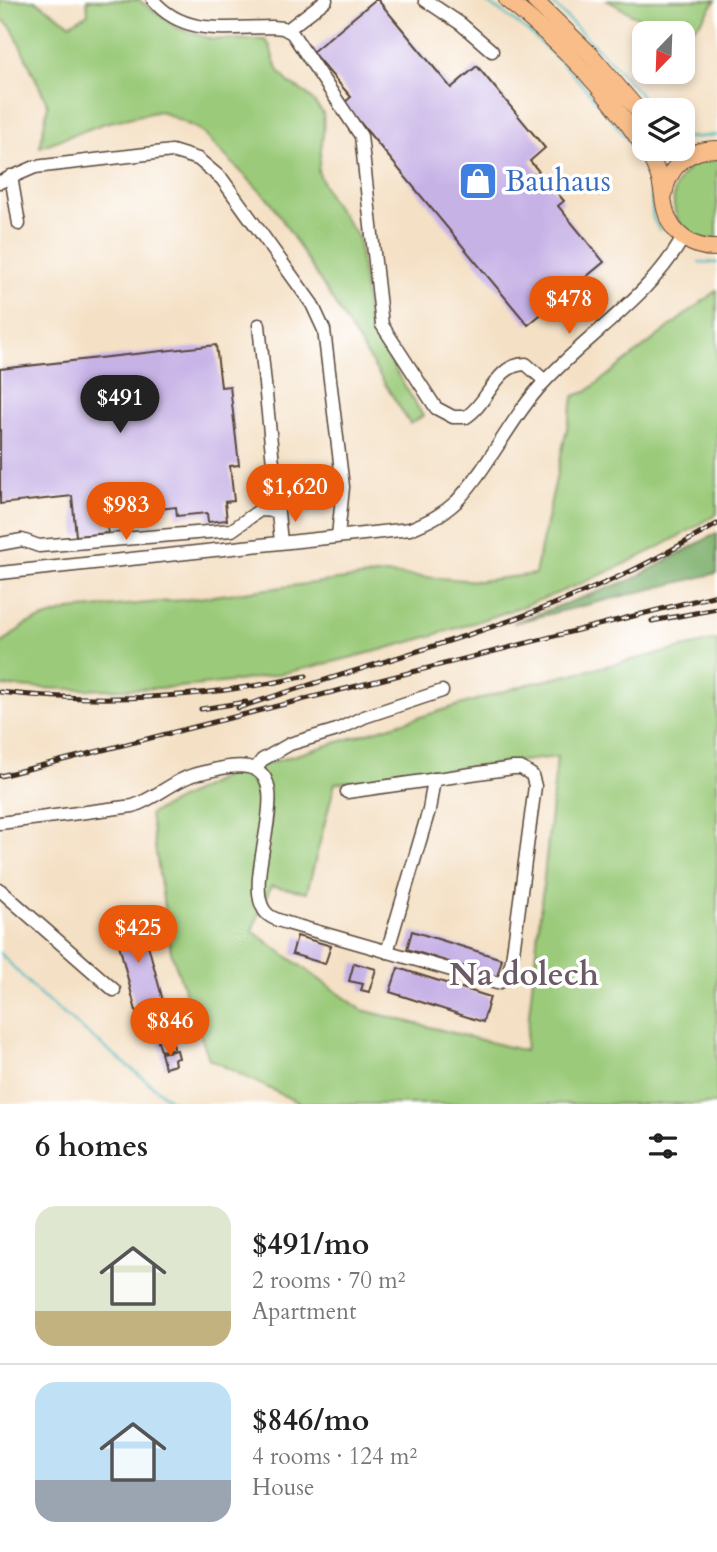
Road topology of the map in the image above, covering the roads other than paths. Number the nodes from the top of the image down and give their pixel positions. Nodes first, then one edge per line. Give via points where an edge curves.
1 (153, 0) edge
2 (326, 0) edge
3 (425, 0) edge
4 (507, 0) edge
5 (534, 0) edge
6 (287, 30) junction
7 (492, 51) dead end
8 (632, 103) edge
9 (632, 130) edge
10 (717, 149) edge
11 (695, 150) edge
12 (699, 151) junction
13 (652, 161) edge
14 (6, 179) edge
15 (664, 196) junction
16 (19, 224) dead end
17 (683, 238) junction
18 (717, 248) edge
19 (259, 325) dead end
20 (545, 381) junction
21 (277, 511) junction
22 (338, 536) junction
23 (281, 542) junction
24 (0, 544) edge
25 (0, 573) edge
26 (442, 691) dead end
27 (254, 769) junction
28 (434, 779) junction
29 (347, 792) dead end
30 (0, 823) edge
31 (0, 890) edge
32 (387, 952) junction
33 (114, 990) dead end

1 - 6 street via 166,13 197,28
2 - 6 street
3 - 7 street
4 - 9 main road via 550,36
5 - 8 main road
6 - 20 street via 361,136 382,325 430,401 453,417 466,417 510,367 526,364
10 - 12 main road
11 - 12 main road
12 - 15 main road via 677,164
13 - 15 main road
14 - 16 street
14 - 22 street via 35,167 172,151 198,159 222,179 312,304 324,330 343,487
15 - 17 main road via 668,219
17 - 18 main road via 697,246
17 - 20 street via 650,282
19 - 21 street
20 - 22 street via 456,501 437,517 410,529
21 - 23 street
21 - 24 street via 260,510 232,530 39,546 22,540
22 - 23 street
23 - 25 street
26 - 27 street via 290,744
27 - 30 street via 195,774 133,806
27 - 32 street via 265,778 271,794 257,891 263,909 287,923
28 - 29 street
28 - 32 street
28 - 32 street via 513,768 527,771 535,779 510,974 497,983
31 - 33 street

